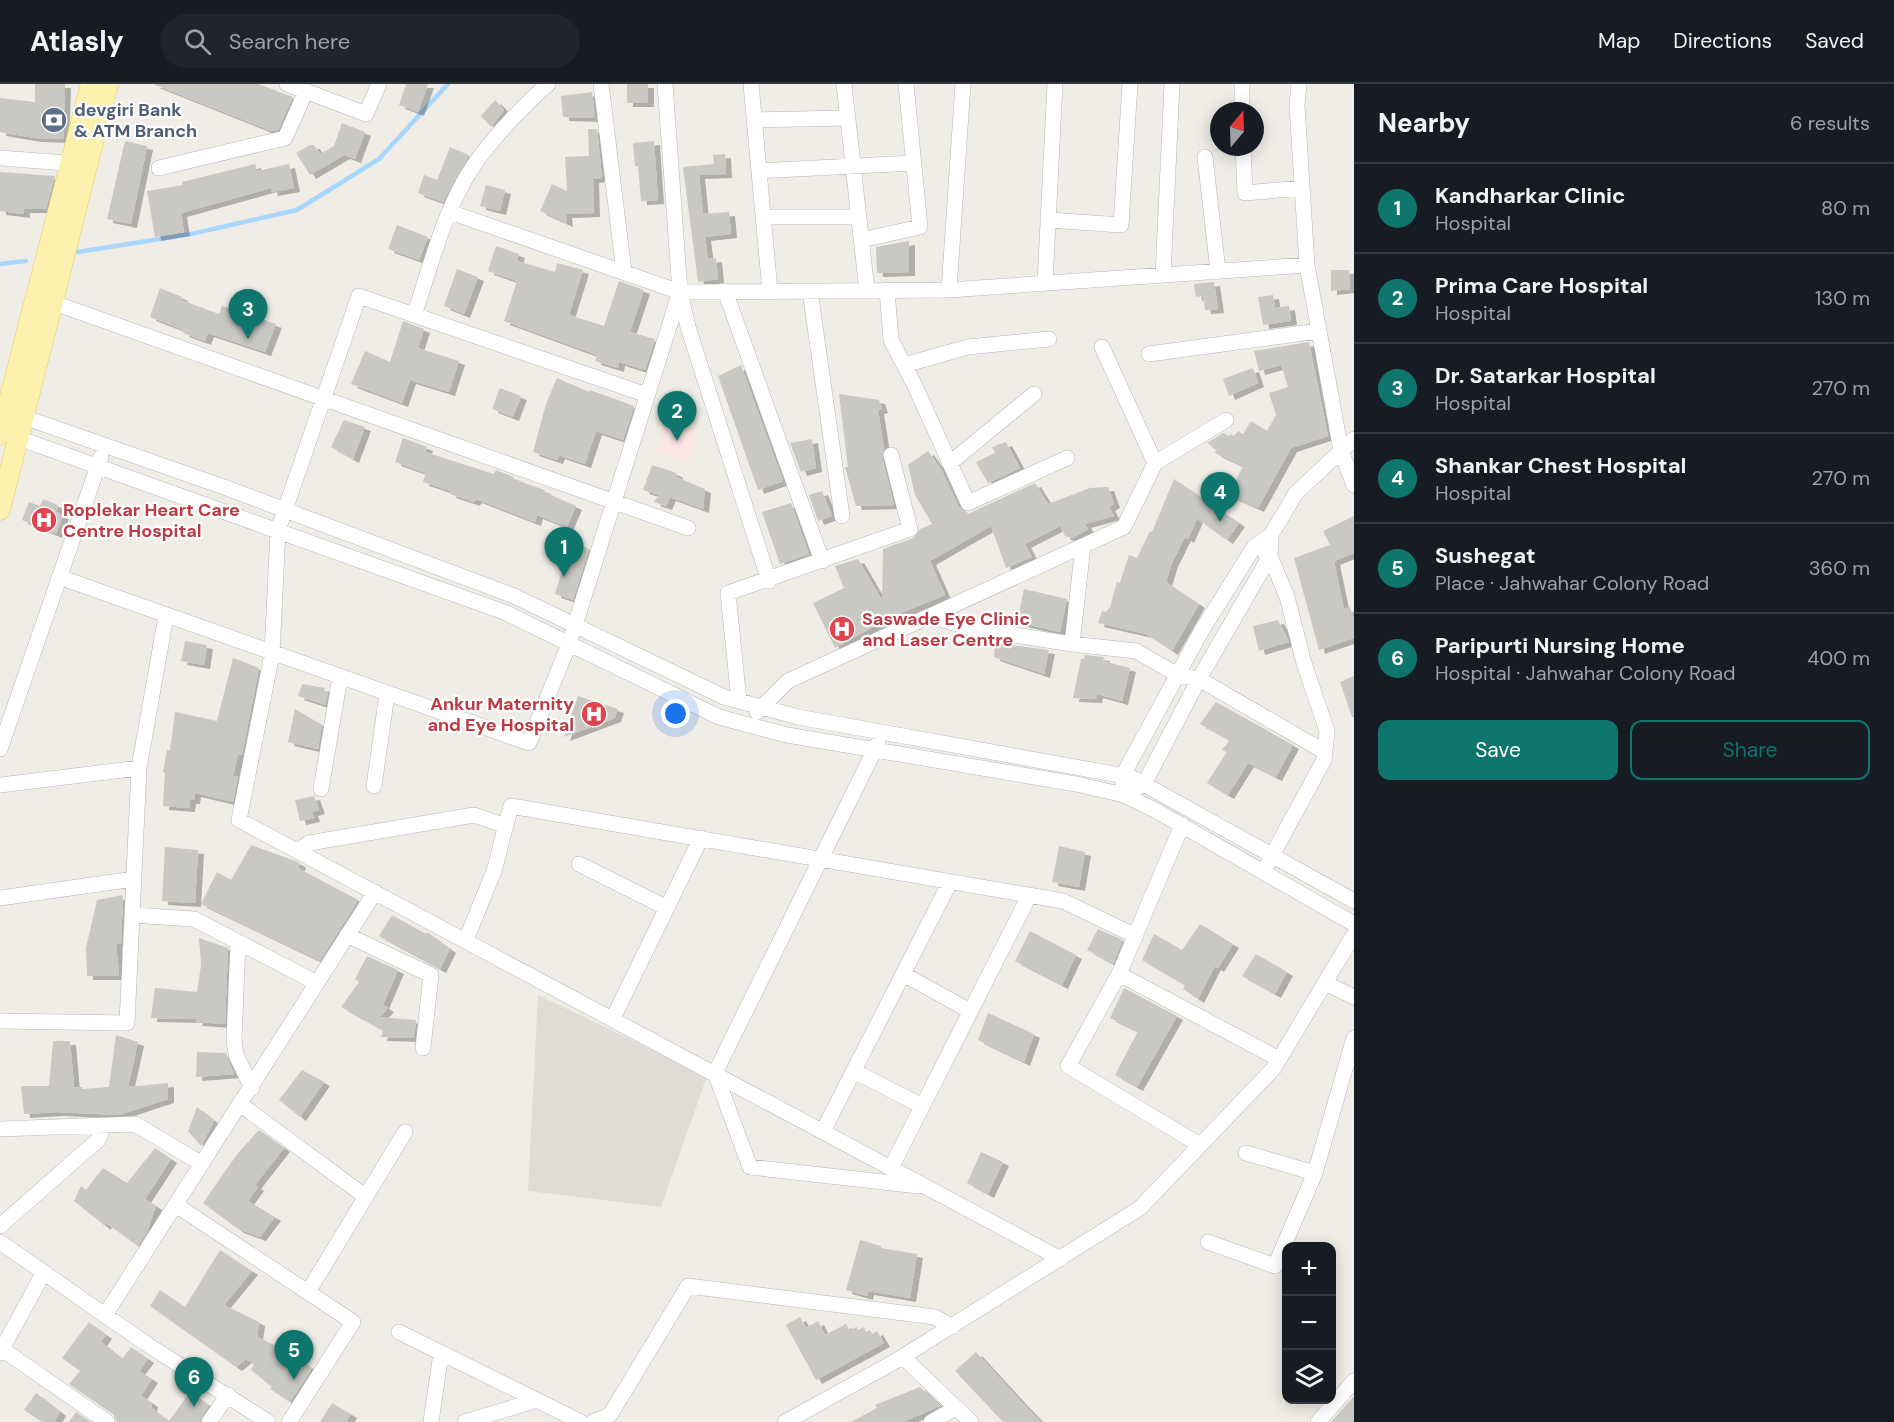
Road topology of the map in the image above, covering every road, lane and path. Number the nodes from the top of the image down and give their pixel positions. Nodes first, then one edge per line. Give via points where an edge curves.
1 (91, 84) edge
2 (108, 84) edge
3 (287, 84) edge
4 (379, 84) edge
5 (548, 84) edge
6 (602, 84) edge
7 (665, 84) edge
8 (751, 84) edge
9 (844, 84) edge
10 (906, 84) edge
11 (963, 84) edge
12 (1055, 84) edge
13 (1131, 84) edge
14 (1172, 84) edge
15 (1242, 84) edge
16 (1299, 84) edge
17 (306, 91) junction
18 (1242, 102) edge
19 (847, 118) junction
20 (754, 120) junction
21 (1244, 156) edge
22 (0, 158) edge
23 (1204, 158) dead end
24 (913, 163) junction
25 (79, 164) junction
26 (159, 168) dead end
27 (853, 168) junction
28 (759, 171) junction
29 (1302, 188) junction
30 (450, 212) junction
31 (763, 217) junction
32 (859, 217) junction
33 (1049, 220) junction
34 (861, 240) junction
35 (1307, 265) junction
36 (1218, 271) junction
37 (624, 273) junction
38 (1163, 275) junction
39 (1045, 283) junction
40 (887, 290) junction
41 (949, 290) junction
42 (725, 291) junction
43 (770, 291) junction
44 (810, 291) junction
45 (867, 291) junction
46 (680, 292) junction
47 (45, 300) junction
48 (414, 315) junction
49 (1319, 331) junction
50 (1049, 339) dead end
51 (1102, 347) dead end
52 (1149, 354) dead end
53 (904, 365) junction
54 (1034, 394) dead end
55 (647, 395) junction
56 (323, 399) junction
57 (15, 414) junction
58 (1226, 420) dead end
59 (6, 435) edge
60 (1354, 439) edge
61 (105, 446) junction
62 (1341, 451) junction
63 (891, 455) dead end
64 (1067, 458) dead end
65 (950, 463) junction
66 (1155, 463) junction
67 (98, 466) junction
68 (1354, 484) edge
69 (2, 498) edge
70 (613, 502) junction
71 (285, 510) junction
72 (842, 516) dead end
73 (688, 528) dead end
74 (278, 531) junction
75 (1271, 535) junction
76 (1083, 546) junction
77 (1254, 547) junction
78 (1270, 556) junction
79 (822, 561) junction
80 (59, 577) junction
81 (769, 581) junction
82 (166, 616) junction
83 (930, 616) junction
84 (575, 625) junction
85 (569, 644) junction
86 (1072, 644) junction
87 (272, 654) junction
88 (1178, 675) junction
89 (340, 677) junction
90 (1199, 679) junction
91 (387, 694) junction
92 (739, 700) junction
93 (760, 706) junction
94 (748, 725) junction
95 (883, 732) junction
96 (0, 749) edge
97 (875, 750) junction
98 (1325, 752) junction
99 (139, 768) junction
100 (1123, 775) junction
101 (1144, 783) junction
102 (0, 785) edge
103 (374, 786) dead end
104 (321, 789) dead end
105 (1124, 795) junction
106 (1182, 825) junction
107 (506, 826) junction
108 (701, 838) junction
109 (298, 851) junction
110 (1272, 854) junction
111 (822, 859) junction
112 (579, 864) dead end
113 (1263, 870) junction
114 (134, 879) junction
115 (950, 882) junction
116 (375, 892) junction
117 (1029, 896) junction
118 (0, 898) edge
119 (1354, 901) edge
120 (667, 908) junction
121 (132, 915) junction
122 (1354, 924) edge
123 (1354, 934) edge
124 (347, 935) junction
125 (1136, 936) junction
126 (466, 940) junction
127 (238, 942) junction
128 (903, 974) junction
129 (1119, 974) junction
130 (316, 983) junction
131 (1325, 983) junction
132 (1354, 997) edge
133 (970, 1011) junction
134 (613, 1018) junction
135 (0, 1021) edge
136 (1354, 1038) edge
137 (423, 1048) dead end
138 (1279, 1059) junction
139 (854, 1071) junction
140 (716, 1073) junction
141 (252, 1088) junction
142 (240, 1104) junction
143 (922, 1106) junction
144 (104, 1126) junction
145 (0, 1129) edge
146 (823, 1131) junction
147 (405, 1132) dead end
148 (1200, 1145) junction
149 (1246, 1153) dead end
150 (202, 1164) junction
151 (891, 1168) junction
152 (1315, 1173) junction
153 (927, 1187) junction
154 (366, 1197) junction
155 (176, 1205) junction
156 (0, 1226) edge
157 (0, 1242) edge
158 (1208, 1242) dead end
159 (1061, 1259) junction
160 (44, 1272) junction
161 (308, 1292) junction
162 (105, 1315) junction
163 (952, 1327) junction
164 (399, 1332) dead end
165 (1, 1351) edge
166 (441, 1353) junction
167 (903, 1357) junction
168 (1354, 1381) edge
169 (228, 1395) junction
170 (537, 1400) junction
171 (956, 1408) junction
172 (107, 1422) edge
173 (209, 1422) edge
174 (268, 1422) edge
175 (289, 1422) edge
176 (431, 1422) edge
177 (465, 1422) edge
178 (581, 1422) edge
179 (593, 1422) edge
180 (785, 1422) edge
181 (931, 1422) edge
182 (970, 1422) edge
183 (1318, 1422) edge

1 - 25 main road
2 - 25 main road
3 - 17 street
4 - 17 street via 366,114
5 - 30 street via 514,115 473,167
6 - 37 street
7 - 46 street
8 - 20 street
9 - 19 street
10 - 24 street
11 - 41 street
12 - 33 street
13 - 33 street via 1121,225
14 - 38 street
15 - 18 street
16 - 29 street
17 - 26 street via 285,138
19 - 20 street
19 - 27 street
20 - 28 street
21 - 29 street via 1245,193
22 - 25 street
23 - 36 street
24 - 27 street
24 - 34 street via 920,227
25 - 47 main road
27 - 28 street
27 - 32 street
28 - 31 street
29 - 35 street
30 - 37 street
30 - 48 street
31 - 32 street
31 - 43 street
32 - 34 street
33 - 39 street
34 - 45 street
35 - 36 street
35 - 49 street
36 - 38 street
37 - 46 street
38 - 39 street
39 - 41 street
40 - 41 street
40 - 45 street
40 - 53 street via 891,340
42 - 43 street
42 - 46 street
42 - 79 street
43 - 44 street
44 - 45 street
44 - 72 street
46 - 55 street
46 - 81 street
47 - 56 street
47 - 57 main road
48 - 55 street
48 - 56 street via 359,296
49 - 52 street
49 - 62 street
50 - 53 street via 968,347
51 - 66 street
53 - 65 street
54 - 65 street
55 - 70 street
56 - 70 street
56 - 71 street
57 - 59 main road
57 - 61 street
58 - 66 street
59 - 67 street
59 - 69 main road
60 - 62 street
61 - 67 street
61 - 71 street
62 - 68 street
62 - 75 street via 1296,493
63 - 79 street via 910,529
64 - 65 street via 968,503
66 - 76 street via 1124,527
67 - 74 street
67 - 80 street
70 - 73 street
70 - 84 street
71 - 74 street
71 - 84 street via 514,596
74 - 85 street via 504,612
74 - 87 street
75 - 77 street
75 - 78 street
76 - 83 street
76 - 86 street
77 - 78 street
77 - 88 street
78 - 90 street
78 - 98 street via 1287,597 1327,731
79 - 81 street
80 - 82 street
80 - 96 street
81 - 92 street via 728,593
82 - 87 street
82 - 99 street
83 - 86 street via 971,628
83 - 93 street via 788,681
84 - 85 street
84 - 92 street via 724,697
85 - 91 street via 529,743
85 - 94 street via 719,717
86 - 88 street via 1136,651
87 - 89 street
87 - 109 street via 238,820
88 - 90 street
88 - 100 street
89 - 91 street
89 - 104 street
90 - 98 street
90 - 101 street
91 - 103 street
92 - 93 street
93 - 94 street
93 - 95 street
94 - 97 street
95 - 97 street
95 - 100 street
97 - 105 street
97 - 111 street
98 - 110 street
99 - 102 street
99 - 114 street
100 - 101 street
100 - 105 street
101 - 105 street
101 - 110 street
105 - 106 street
106 - 113 street
106 - 125 street
107 - 108 street via 511,806
107 - 109 street via 474,815 309,843
107 - 126 street via 494,871
108 - 111 street
108 - 120 street
109 - 116 street
110 - 113 street
110 - 119 street
111 - 115 street
111 - 140 street
112 - 120 street
113 - 122 street
114 - 118 street
114 - 121 street
115 - 117 street
115 - 128 street
116 - 124 street
116 - 126 street
117 - 125 street via 1063,901
117 - 133 street
120 - 134 street
121 - 127 street via 194,919
121 - 135 street via 127,1023
123 - 131 street
124 - 130 street
124 - 137 street via 430,975
125 - 129 street
126 - 134 street
127 - 130 street
127 - 141 street via 234,1039 236,1055
128 - 133 street
128 - 139 street
129 - 138 street
129 - 148 street via 1068,1066
130 - 141 street
131 - 132 street
131 - 138 street
133 - 143 street
134 - 140 street
136 - 152 street
138 - 148 street
139 - 143 street
139 - 146 street
140 - 146 street
140 - 153 street via 750,1167
141 - 142 street
142 - 150 street
142 - 154 street
143 - 151 street
144 - 145 street
144 - 150 street via 135,1124
144 - 156 street via 98,1140
146 - 151 street
147 - 154 street
148 - 159 street via 1140,1208
149 - 152 street
150 - 155 street
151 - 153 street
152 - 158 street via 1275,1266
153 - 159 street
154 - 161 street
155 - 161 street
155 - 162 street
157 - 160 street
159 - 163 street
160 - 162 street
160 - 165 street
161 - 175 street via 353,1322
162 - 169 street
163 - 167 street
163 - 179 street via 935,1317 688,1286 610,1415
164 - 166 street
165 - 172 street
166 - 170 street
166 - 176 street
167 - 171 street
167 - 180 street
168 - 183 street
169 - 173 street
169 - 174 street
170 - 177 street
170 - 178 street
171 - 181 street
171 - 182 street

